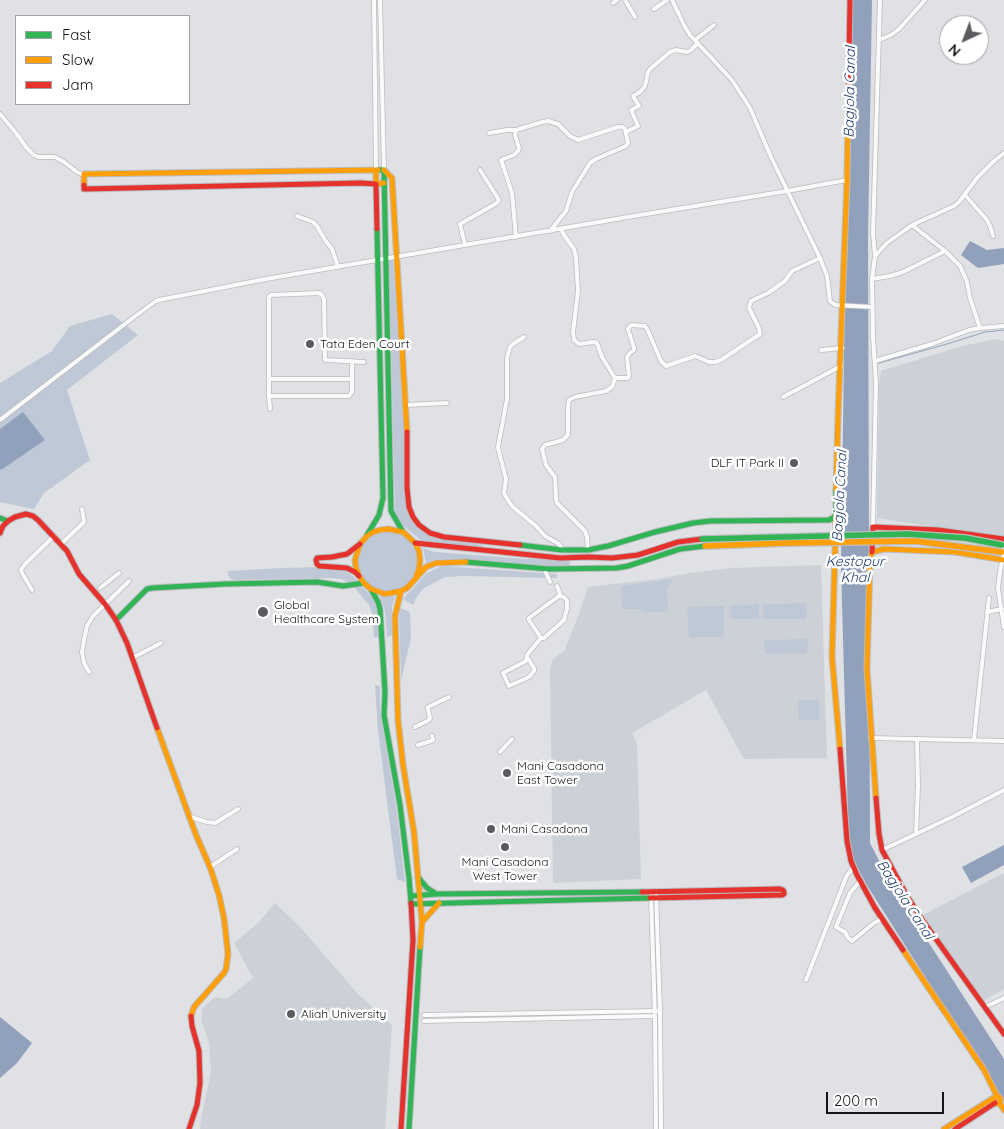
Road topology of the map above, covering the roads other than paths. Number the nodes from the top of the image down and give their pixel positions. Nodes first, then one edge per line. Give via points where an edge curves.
1 (374, 0) edge
2 (380, 0) edge
3 (617, 0) edge
4 (625, 0) edge
5 (667, 0) edge
6 (672, 0) edge
7 (850, 0) edge
8 (880, 0) edge
9 (925, 0) edge
10 (613, 3) dead end
11 (654, 9) dead end
12 (635, 17) dead end
13 (714, 25) dead end
14 (879, 40) junction
15 (696, 42) junction
16 (0, 114) edge
17 (516, 130) junction
18 (626, 132) junction
19 (489, 133) dead end
20 (1004, 153) edge
21 (376, 170) junction
22 (384, 170) junction
23 (480, 170) dead end
24 (84, 175) junction
25 (847, 180) junction
26 (384, 183) junction
27 (376, 184) junction
28 (787, 191) junction
29 (965, 195) junction
30 (297, 216) dead end
31 (912, 225) junction
32 (561, 229) junction
33 (550, 231) junction
34 (992, 236) dead end
35 (516, 237) junction
36 (465, 245) junction
37 (946, 250) junction
38 (396, 256) junction
39 (875, 256) junction
40 (386, 258) junction
41 (820, 258) junction
42 (378, 260) junction
43 (338, 267) junction
44 (872, 279) junction
45 (843, 305) junction
46 (872, 307) junction
47 (1004, 326) edge
48 (980, 328) junction
49 (524, 337) dead end
50 (842, 348) junction
51 (821, 350) dead end
52 (352, 361) junction
53 (875, 361) junction
54 (364, 362) dead end
55 (841, 366) junction
56 (352, 378) junction
57 (615, 378) junction
58 (270, 379) junction
59 (269, 396) junction
60 (783, 398) dead end
61 (447, 403) dead end
62 (405, 405) junction
63 (270, 409) dead end
64 (0, 420) edge
65 (82, 509) dead end
66 (836, 514) junction
67 (0, 518) edge
68 (8, 522) junction
69 (872, 527) junction
70 (403, 532) junction
71 (0, 533) edge
72 (54, 536) junction
73 (367, 536) junction
74 (485, 542) junction
75 (415, 543) junction
76 (60, 544) junction
77 (360, 544) junction
78 (1003, 548) edge
79 (562, 550) junction
80 (588, 550) junction
81 (484, 551) junction
82 (872, 552) junction
83 (1003, 560) edge
84 (544, 568) junction
85 (119, 573) dead end
86 (359, 576) junction
87 (416, 577) junction
88 (129, 581) dead end
89 (550, 582) dead end
90 (364, 583) junction
91 (557, 586) dead end
92 (371, 589) junction
93 (32, 590) dead end
94 (97, 590) junction
95 (401, 591) junction
96 (559, 596) junction
97 (989, 598) dead end
98 (106, 606) junction
99 (1003, 609) edge
100 (987, 612) junction
101 (114, 617) junction
102 (1004, 627) edge
103 (541, 638) junction
104 (161, 643) dead end
105 (132, 658) junction
106 (527, 658) junction
107 (89, 672) dead end
108 (449, 697) dead end
109 (414, 727) dead end
110 (432, 736) dead end
111 (871, 738) junction
112 (512, 739) dead end
113 (917, 739) junction
114 (974, 739) junction
115 (1004, 740) edge
116 (418, 745) dead end
117 (500, 752) dead end
118 (1004, 790) edge
119 (238, 810) dead end
120 (192, 821) junction
121 (916, 834) junction
122 (237, 849) dead end
123 (882, 850) junction
124 (210, 867) junction
125 (854, 867) junction
126 (418, 876) junction
127 (860, 881) junction
128 (437, 894) junction
129 (420, 895) junction
130 (411, 896) junction
131 (654, 896) junction
132 (439, 903) junction
133 (411, 904) junction
134 (420, 904) junction
135 (882, 919) junction
136 (422, 922) junction
137 (806, 980) dead end
138 (1004, 998) edge
139 (985, 1007) junction
140 (660, 1010) junction
141 (654, 1011) junction
142 (424, 1015) dead end
143 (655, 1016) junction
144 (660, 1016) junction
145 (424, 1022) dead end
146 (1004, 1034) edge
147 (998, 1100) edge
148 (1004, 1110) edge
149 (189, 1129) edge
150 (401, 1129) edge
151 (409, 1129) edge
152 (656, 1129) edge
153 (661, 1129) edge
154 (944, 1129) edge
155 (955, 1129) edge

1 - 21 street
2 - 22 street
3 - 10 street
4 - 12 street
5 - 11 street
6 - 15 street
7 - 25 street
8 - 14 street
9 - 14 street via 899,29
13 - 15 street
14 - 39 street
15 - 18 street via 689,52 670,52 650,69 645,86 633,96 639,106 631,110 638,126
15 - 28 street via 741,93
16 - 24 street via 34,155 55,157
17 - 18 street via 548,121 558,124 578,140 618,127
17 - 19 street
17 - 35 street via 518,151 514,156 501,160 512,193
18 - 33 street via 626,146 596,159 587,167 572,192 566,211
20 - 29 street via 977,178
21 - 22 street
21 - 24 street
21 - 27 street
22 - 26 street
22 - 38 street via 392,178
23 - 36 street via 499,200 460,224
24 - 27 street via 84,189
25 - 28 street
25 - 45 street
26 - 27 street
26 - 40 street
27 - 42 street
28 - 32 street
28 - 41 street
29 - 31 street via 954,206
29 - 34 street via 988,223
30 - 43 street via 319,228
31 - 37 street
31 - 39 street
32 - 33 street
32 - 57 street via 576,258 578,291 574,340 579,344 597,343
33 - 35 street
35 - 36 street
36 - 38 street
37 - 44 street via 903,272
37 - 48 street via 964,273
38 - 40 street
38 - 62 street
39 - 44 street
40 - 42 street
40 - 70 street via 392,512
41 - 45 street via 827,276 830,301
41 - 57 street via 792,271 787,280 751,301 749,308 760,334 721,360 709,362 695,356 666,366 645,326 631,325 628,329 634,350 627,357 629,376 626,379
42 - 43 street
42 - 73 street via 383,498 380,515
43 - 64 street via 156,301
44 - 46 street
45 - 46 street
45 - 50 street
46 - 53 street
47 - 48 street
48 - 53 street
49 - 79 street via 513,344 507,358 507,399 498,447 506,479 504,493 513,506
50 - 51 street
50 - 55 street
52 - 54 street
52 - 56 street
52 - 58 street via 324,360 322,295 273,295 270,297
53 - 69 street
55 - 60 street
55 - 66 street
56 - 58 street
56 - 59 street via 349,396
57 - 80 street via 612,387 606,391 570,400 568,434 563,440 542,449 547,468 554,478 557,503 585,532
58 - 59 street
59 - 63 street
61 - 62 street
62 - 74 street via 407,488 413,517 430,533
65 - 76 street via 83,523
66 - 80 street via 828,520 693,523
66 - 125 street via 832,657 847,841
67 - 68 street
68 - 71 street
68 - 72 street via 26,514 33,516
69 - 78 street via 938,530
69 - 82 street
70 - 73 street via 380,530
70 - 75 street
72 - 76 street
72 - 93 street via 22,568
73 - 77 street
74 - 79 street
74 - 81 street
75 - 81 street
75 - 87 street via 420,560
76 - 94 street via 70,555 79,574
77 - 86 street via 355,560
77 - 86 street via 347,554 316,560 319,566 347,568
78 - 81 street, bridge via 965,538 907,534 702,539 612,558 560,558
78 - 83 street
78 - 84 street, bridge via 914,541 788,542 680,549 617,568
79 - 80 street
82 - 83 street via 884,549 955,552
82 - 111 street via 867,669
83 - 99 street via 998,583
84 - 87 street via 450,562 426,567
84 - 89 street
85 - 94 street
86 - 90 street
87 - 95 street
88 - 98 street
90 - 92 street
90 - 101 street via 343,586 317,582 152,588
91 - 96 street
92 - 95 street via 386,594
92 - 130 street via 380,609 384,715 400,805
94 - 98 street
95 - 126 street via 395,616 398,720
96 - 103 street via 567,601 564,620
96 - 103 street via 529,618
97 - 100 street
98 - 101 street
98 - 107 street via 93,616 87,626 82,652
99 - 100 street
99 - 102 street
100 - 114 street
101 - 105 street
103 - 106 street
104 - 105 street
105 - 120 street
106 - 106 street via 503,673 509,686 529,677 534,671
108 - 109 street via 428,707 429,720
110 - 116 street via 431,742
111 - 113 street
111 - 123 street
112 - 117 street
113 - 114 street
113 - 121 street
114 - 115 street
118 - 121 street
119 - 120 street via 215,823
120 - 124 street
121 - 123 street
122 - 124 street
123 - 139 street via 911,902
124 - 149 street via 224,918 228,954 224,973 194,1007 191,1016 199,1051 200,1083
125 - 127 street
125 - 137 street via 845,880
126 - 128 street via 427,888
126 - 129 street
127 - 135 street
127 - 135 street via 850,893 836,927 852,940
128 - 129 street
128 - 131 street via 581,891
129 - 130 street
129 - 134 street
130 - 133 street
131 - 131 street via 780,889 784,892 773,896
131 - 132 street
131 - 140 street
131 - 141 street
132 - 134 street
132 - 136 street
133 - 134 street
133 - 150 street via 413,940
134 - 136 street
135 - 147 street via 984,1070
136 - 151 street
138 - 139 street
139 - 146 street
140 - 141 street
140 - 144 street
141 - 142 street
141 - 143 street
143 - 144 street
143 - 145 street
143 - 152 street
144 - 153 street
147 - 148 street
147 - 154 street
147 - 155 street

